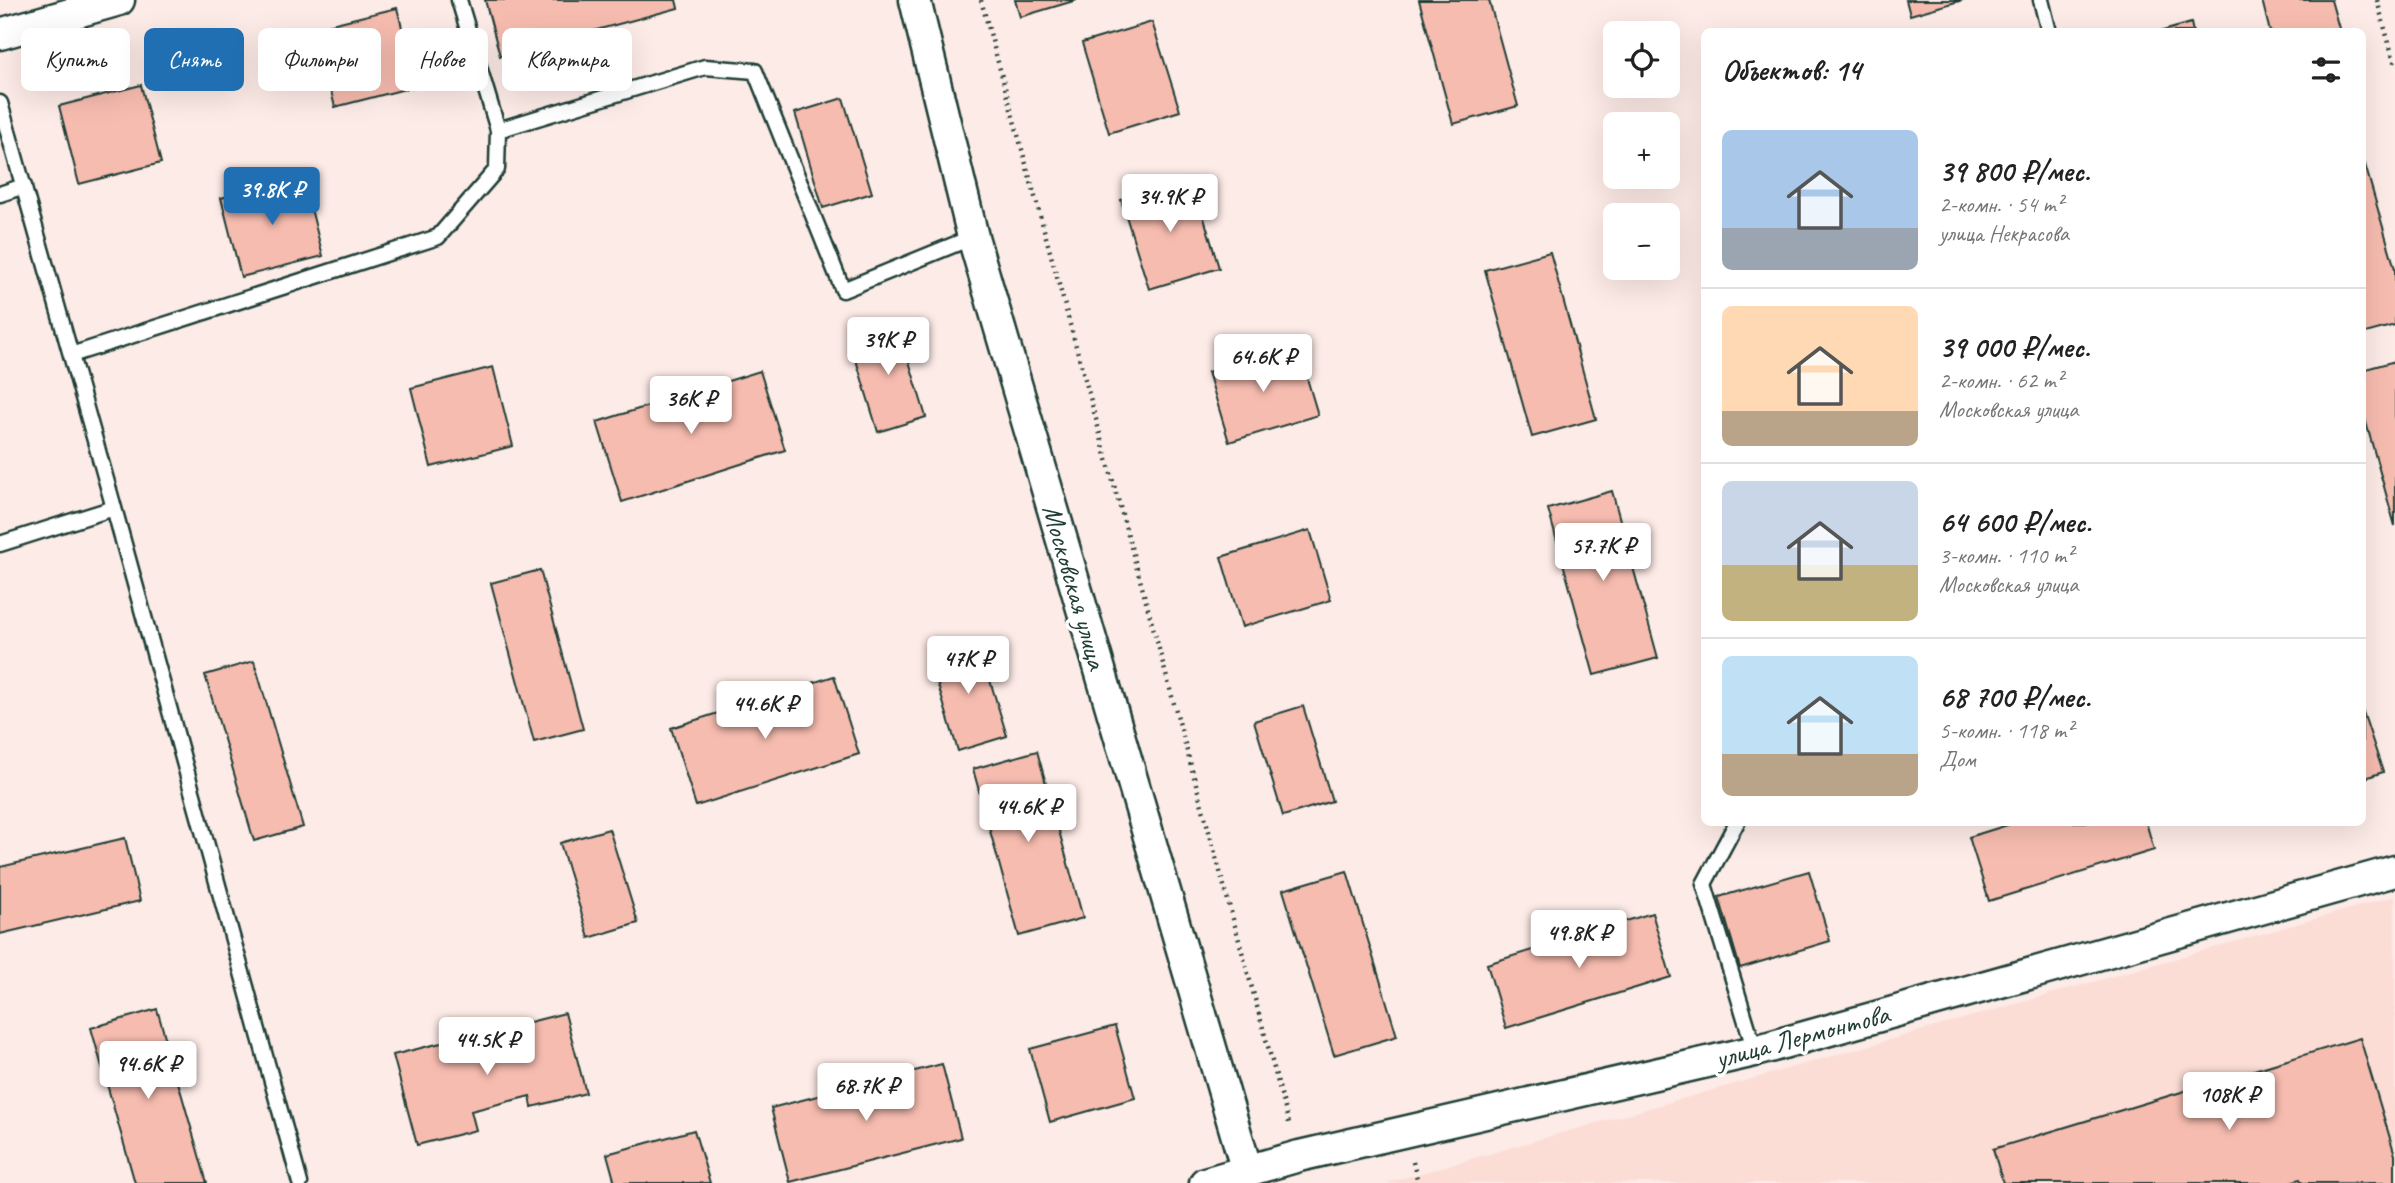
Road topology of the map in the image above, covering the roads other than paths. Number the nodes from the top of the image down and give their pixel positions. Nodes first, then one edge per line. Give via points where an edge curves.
1 (119, 0) edge
2 (459, 0) edge
3 (915, 0) edge
4 (2041, 0) edge
5 (2048, 28) edge
6 (0, 34) edge
7 (0, 103) edge
8 (498, 130) junction
9 (24, 186) junction
10 (0, 194) edge
11 (972, 237) junction
12 (71, 355) junction
13 (114, 508) junction
14 (0, 544) edge
15 (1735, 826) edge
16 (2395, 871) edge
17 (1755, 1051) junction
18 (1247, 1171) junction
19 (300, 1183) edge
20 (1205, 1183) edge

1 - 6 street
2 - 8 lane
3 - 11 street, Московская улица
4 - 5 lane
7 - 9 lane
8 - 11 lane via 705,67 755,71 842,290
8 - 12 lane via 497,169 438,236
9 - 10 lane
9 - 12 lane
11 - 18 street, Московская улица
12 - 13 lane
13 - 14 lane
13 - 19 lane
15 - 17 lane via 1704,884
16 - 17 street, улица Лермонтова
17 - 18 street, улица Лермонтова
18 - 20 street, улица Лермонтова

